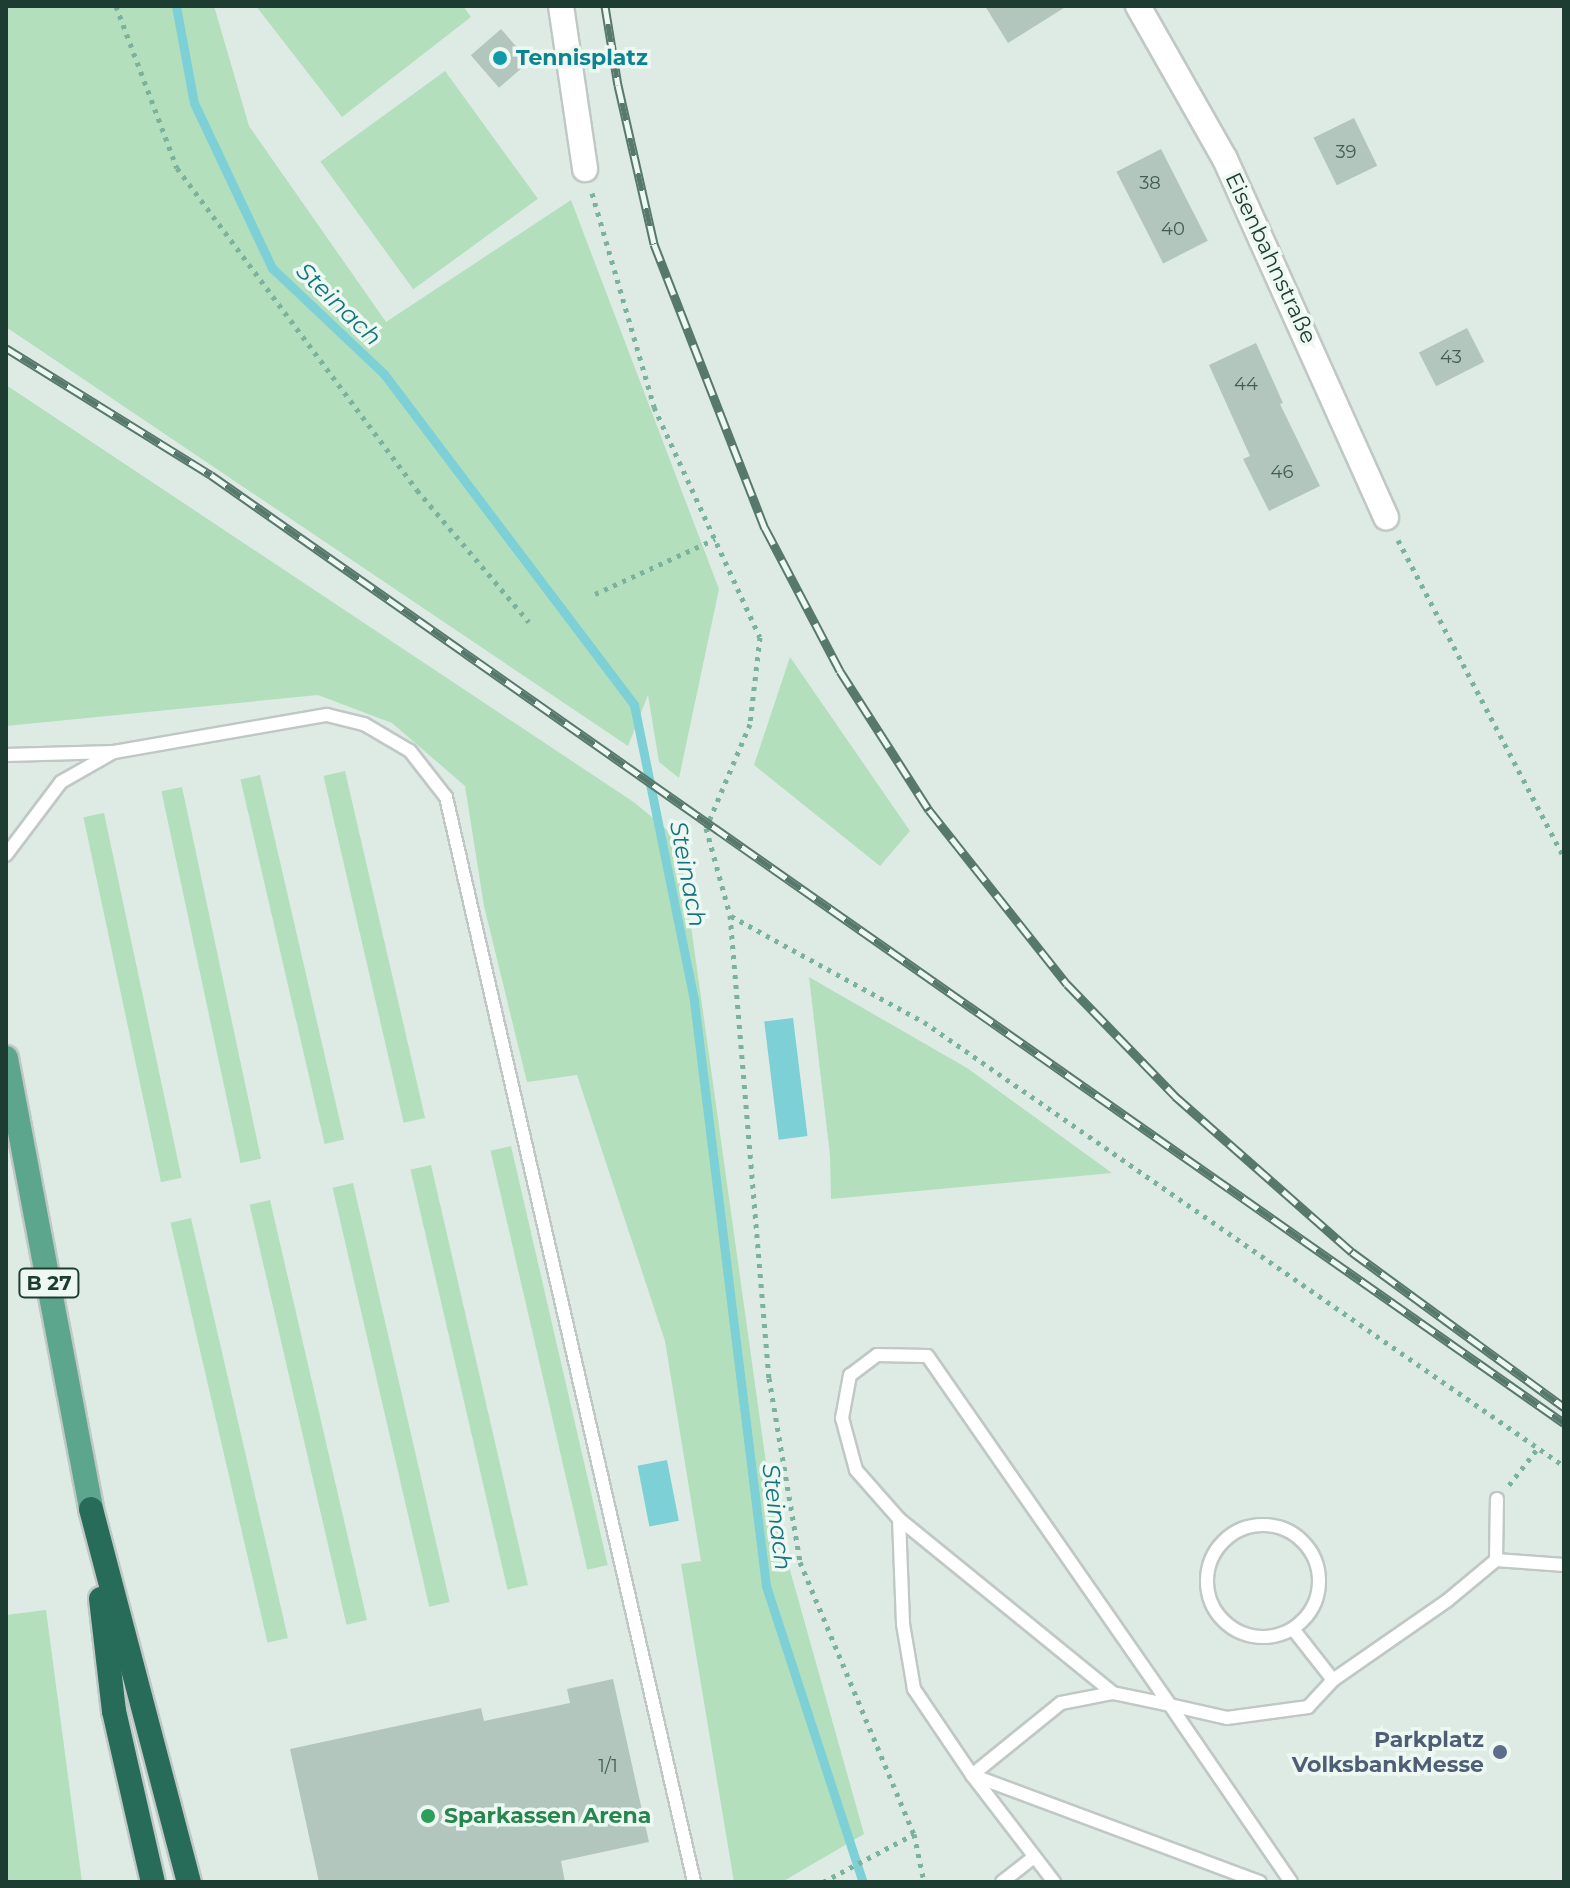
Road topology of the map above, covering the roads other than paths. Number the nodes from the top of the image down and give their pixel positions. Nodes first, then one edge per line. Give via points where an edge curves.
1 (561, 6) edge
2 (1138, 6) edge
3 (585, 169) road end
4 (1386, 518) road end
5 (114, 752) junction
6 (6, 755) edge
7 (6, 855) edge
8 (6, 1058) edge
9 (1497, 1499) dead end
10 (91, 1509) junction
11 (899, 1519) junction
12 (1496, 1560) junction
13 (1564, 1565) edge
14 (1293, 1629) junction
15 (1333, 1680) junction
16 (1113, 1693) junction
17 (1170, 1705) junction
18 (972, 1775) junction
19 (1034, 1857) junction
20 (153, 1882) edge
21 (189, 1882) edge
22 (694, 1882) edge
23 (1002, 1882) edge
24 (1054, 1882) edge
25 (1260, 1882) edge
26 (1291, 1882) edge

1 - 3 street
2 - 4 street, Eisenbahnstraße via 1225,159
5 - 6 lane
5 - 7 lane via 61,782
5 - 22 lane via 327,715 364,724 410,751 446,797
8 - 10 main road, B 27
9 - 12 lane
10 - 20 highway, B 27 via 114,1711
10 - 21 highway, B 27
11 - 16 lane
11 - 17 lane via 856,1470 842,1418 850,1375 877,1355 927,1356
11 - 18 lane via 903,1624 914,1689
12 - 13 lane
12 - 15 lane
14 - 14 lane via 1310,1614 1319,1594 1320,1572 1312,1551 1297,1534 1276,1525 1254,1524 1234,1532 1217,1548 1208,1568 1207,1590 1215,1611 1250,1637 1272,1637
14 - 15 lane
15 - 17 lane via 1308,1707 1227,1718
16 - 17 lane
16 - 18 lane via 1061,1703
17 - 26 lane
18 - 19 lane
18 - 25 lane
19 - 23 lane
19 - 24 lane

